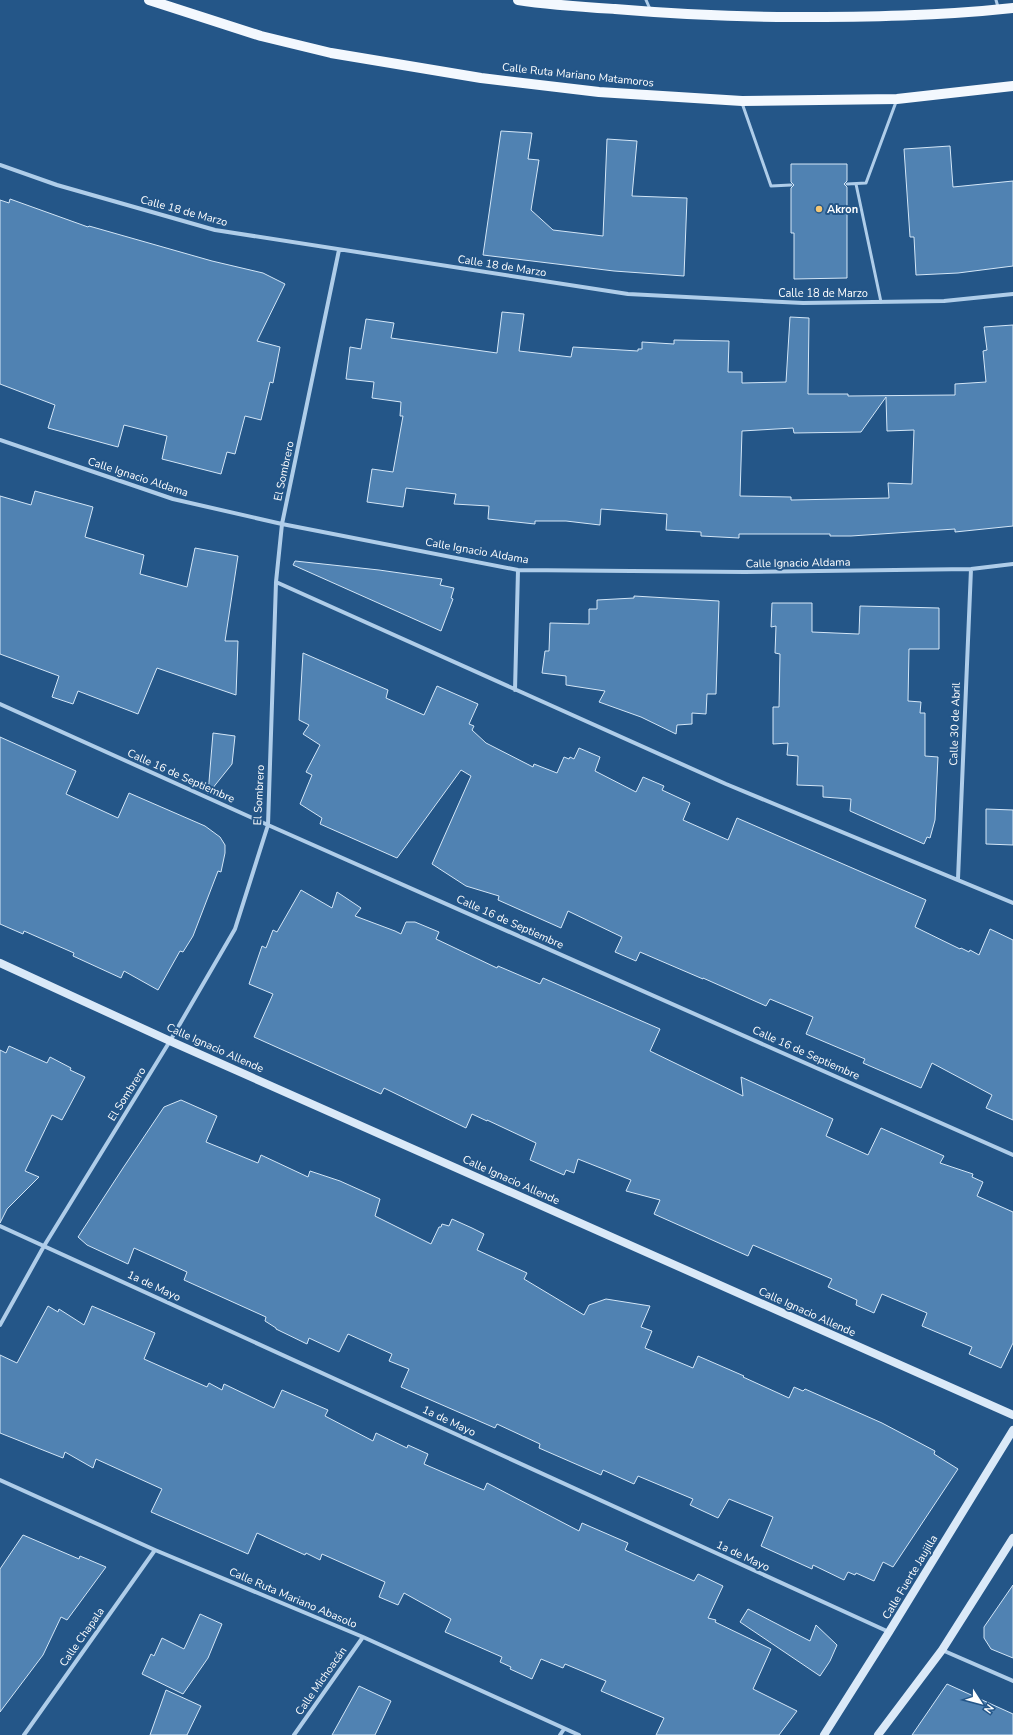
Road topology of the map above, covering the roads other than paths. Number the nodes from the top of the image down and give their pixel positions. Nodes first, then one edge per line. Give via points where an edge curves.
1 (149, 0) edge
2 (518, 0) edge
3 (646, 0) edge
4 (543, 2) edge
5 (997, 5) edge
6 (1013, 8) edge
7 (651, 13) junction
8 (1013, 86) edge
9 (897, 99) junction
10 (742, 101) junction
11 (0, 165) edge
12 (847, 184) dead end
13 (856, 184) junction
14 (790, 185) dead end
15 (339, 250) junction
16 (1013, 294) edge
17 (881, 302) junction
18 (0, 440) edge
19 (282, 524) junction
20 (1013, 564) edge
21 (971, 569) junction
22 (518, 570) junction
23 (276, 582) junction
24 (515, 690) junction
25 (0, 704) edge
26 (268, 825) junction
27 (958, 879) junction
28 (1013, 903) edge
29 (0, 963) edge
30 (170, 1041) junction
31 (1013, 1155) edge
32 (0, 1226) edge
33 (44, 1246) junction
34 (0, 1325) edge
35 (1013, 1416) edge
36 (1013, 1430) edge
37 (0, 1480) edge
38 (1013, 1538) edge
39 (155, 1550) junction
40 (889, 1632) junction
41 (363, 1637) junction
42 (942, 1650) junction
43 (1013, 1681) edge
44 (564, 1729) junction
45 (24, 1735) edge
46 (294, 1735) edge
47 (560, 1735) edge
48 (579, 1735) edge
49 (824, 1735) edge
50 (878, 1735) edge

1 - 10 main road, Calle Ruta Mariano Matamoros via 261,36 347,55 481,78 575,89
2 - 4 main road
3 - 7 lane
4 - 7 main road
5 - 6 main road
5 - 7 main road via 960,13 869,16 726,17
8 - 9 main road, Calle Ruta Mariano Matamoros
9 - 10 main road, Calle Ruta Mariano Matamoros
9 - 13 lane via 866,183
10 - 14 lane via 771,186
11 - 15 street, Calle 18 de Marzo via 57,185 215,230
12 - 13 lane
13 - 17 lane
15 - 17 street, Calle 18 de Marzo via 628,294 803,303
15 - 19 street, El Sombrero
16 - 17 street, Calle 18 de Marzo via 944,301
18 - 19 street, Calle Ignacio Aldama via 173,499
19 - 22 street, Calle Ignacio Aldama
19 - 23 street, El Sombrero
20 - 21 street, Calle Ignacio Aldama
21 - 22 street, Calle Ignacio Aldama via 745,572
21 - 27 street, Calle 30 de Abril
22 - 24 street
23 - 24 street
23 - 26 street, El Sombrero
24 - 27 street via 726,784
25 - 26 street, Calle 16 de Septiembre
26 - 30 street, El Sombrero via 235,929
26 - 31 street, Calle 16 de Septiembre
27 - 28 street
29 - 30 street, Calle Ignacio Allende
30 - 33 street, El Sombrero
30 - 35 street, Calle Ignacio Allende
32 - 33 street, 1a de Mayo
33 - 34 street, El Sombrero
33 - 40 street, 1a de Mayo
36 - 40 street, Calle Fuerte Jaujilla
37 - 39 street, Calle Ruta Mariano Abasolo
38 - 42 street
39 - 41 street, Calle Ruta Mariano Abasolo
39 - 45 street, Calle Chapala
40 - 49 street, Calle Fuerte Jaujilla
41 - 44 street, Calle Ruta Mariano Abasolo
41 - 46 street, Calle Michoacán
42 - 43 street
42 - 50 street
44 - 47 street
44 - 48 street, Calle Ruta Mariano Abasolo

